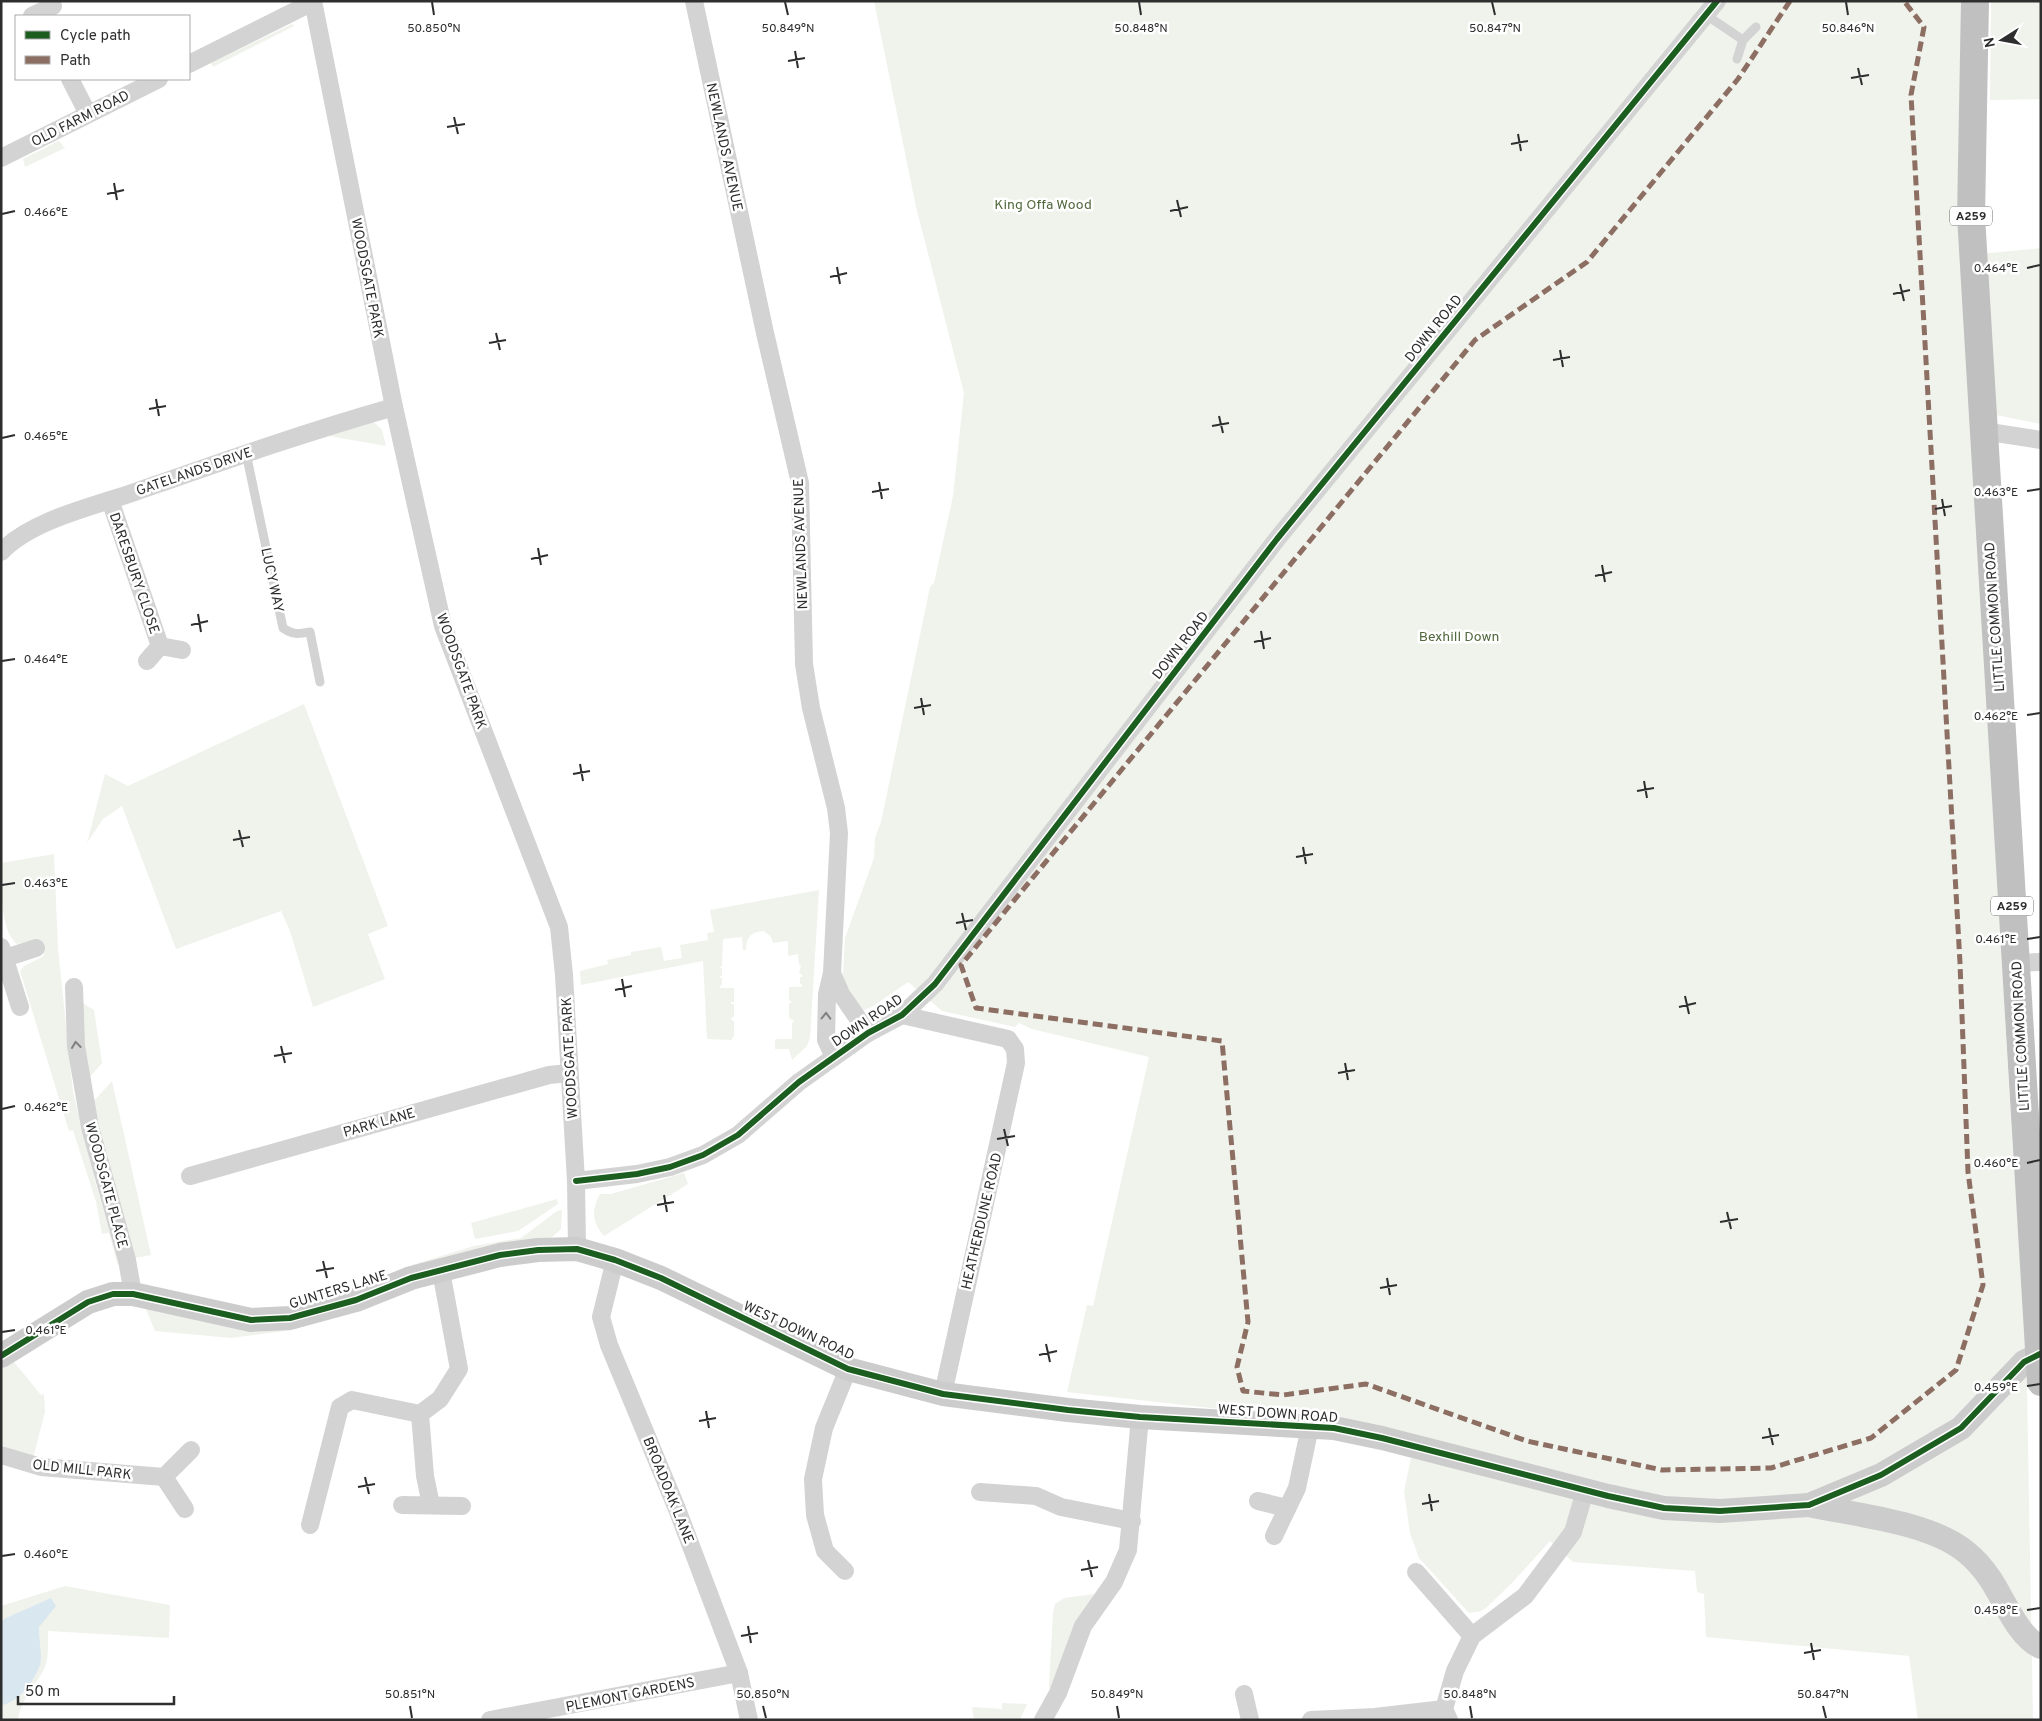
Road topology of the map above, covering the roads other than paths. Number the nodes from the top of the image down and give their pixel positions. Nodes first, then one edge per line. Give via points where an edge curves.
1 (694, 1) edge
2 (1717, 1) edge
3 (1975, 1) edge
4 (313, 2) edge
5 (53, 6) dead end
6 (37, 15) edge
7 (1706, 15) junction
8 (1756, 27) dead end
9 (1743, 40) junction
10 (1738, 59) dead end
11 (190, 64) edge
12 (71, 80) edge
13 (157, 80) edge
14 (88, 114) junction
15 (1, 158) edge
16 (394, 407) junction
17 (1982, 431) junction
18 (2041, 440) edge
19 (246, 453) junction
20 (110, 500) junction
21 (1, 552) edge
22 (160, 646) junction
23 (182, 650) dead end
24 (147, 661) dead end
25 (320, 682) dead end
26 (36, 948) dead end
27 (3, 953) edge
28 (2028, 962) edge
29 (832, 973) junction
30 (74, 987) dead end
31 (20, 1007) dead end
32 (902, 1015) junction
33 (868, 1033) junction
34 (834, 1057) junction
35 (569, 1073) junction
36 (190, 1176) dead end
37 (576, 1180) junction
38 (577, 1249) junction
39 (615, 1260) junction
40 (441, 1270) junction
41 (133, 1294) junction
42 (2040, 1354) edge
43 (1, 1356) edge
44 (848, 1369) junction
45 (2041, 1382) edge
46 (943, 1394) junction
47 (420, 1414) junction
48 (1140, 1417) junction
49 (1310, 1427) junction
50 (191, 1450) dead end
51 (1, 1455) edge
52 (164, 1477) junction
53 (1585, 1491) junction
54 (980, 1492) dead end
55 (1258, 1501) dead end
56 (402, 1505) dead end
57 (431, 1505) junction
58 (1809, 1505) junction
59 (462, 1506) dead end
60 (1287, 1508) junction
61 (185, 1509) dead end
62 (1132, 1521) junction
63 (310, 1525) dead end
64 (1274, 1536) dead end
65 (845, 1571) dead end
66 (1416, 1572) dead end
67 (1472, 1636) junction
68 (2041, 1647) edge
69 (740, 1673) junction
70 (1244, 1694) dead end
71 (1446, 1714) edge
72 (490, 1720) edge
73 (748, 1720) edge
74 (1043, 1720) edge
75 (1250, 1720) edge
76 (1311, 1720) edge

1 - 29 street, NEWLANDS AVENUE via 800,483 804,664 810,708 840,833
2 - 7 street, DOWN ROAD
3 - 17 highway, LITTLE COMMON ROAD / A259 via 1970,216
4 - 11 street
4 - 16 street, WOODSGATE PARK
5 - 6 street
7 - 9 lane
7 - 32 street, DOWN ROAD via 1277,539 935,984
8 - 9 lane
9 - 10 lane
12 - 14 street
13 - 14 street, OLD FARM ROAD
14 - 15 street, OLD FARM ROAD
16 - 19 street, GATELANDS DRIVE
16 - 35 street, WOODSGATE PARK via 443,626 559,927
17 - 18 street
17 - 28 highway, LITTLE COMMON ROAD / A259
19 - 20 street, GATELANDS DRIVE
19 - 25 lane, LUCY WAY via 282,628 296,635 310,632
20 - 21 street, GATELANDS DRIVE via 57,518 12,540
20 - 22 street, DARESBURY CLOSE
22 - 23 street, DARESBURY CLOSE
22 - 24 street, DARESBURY CLOSE
26 - 27 street
27 - 31 street
28 - 42 highway, LITTLE COMMON ROAD / A259
29 - 33 street, NEWLANDS AVENUE via 841,994
34 -> 29 street, NEWLANDS AVENUE via 826,1040 827,994
41 -> 30 street, WOODSGATE PLACE via 127,1260 90,1127 76,1046
32 - 33 street, DOWN ROAD
32 - 46 street, HEATHERDUNE ROAD via 1008,1039 1015,1049 1016,1063
33 - 34 street, DOWN ROAD
34 - 37 street, DOWN ROAD via 738,1135 704,1156 637,1174
35 - 36 street, PARK LANE via 548,1075
35 - 37 street, WOODSGATE PARK
37 - 38 street, WOODSGATE PARK
38 - 39 street, WEST DOWN ROAD
38 - 40 street, GUNTERS LANE via 500,1255
39 - 44 street, WEST DOWN ROAD via 710,1301
39 - 69 street, BROADOAK LANE via 601,1316 609,1345 678,1509
40 - 41 street, GUNTERS LANE via 356,1300 290,1318 251,1320
40 - 47 street via 459,1369 440,1399
41 - 43 street, GUNTERS LANE via 113,1294 88,1302
42 - 45 highway, LITTLE COMMON ROAD / A259
42 - 58 street, WEST DOWN ROAD via 2024,1362 1961,1428 1881,1475
44 - 46 street, WEST DOWN ROAD
44 - 65 street via 824,1428 813,1479 815,1515 824,1551
46 - 48 street, WEST DOWN ROAD
47 - 57 street
47 - 63 street via 352,1400 340,1407
48 - 49 street, WEST DOWN ROAD
48 - 62 street
49 - 53 street, WEST DOWN ROAD via 1334,1428 1382,1438
49 - 60 street via 1297,1488
50 - 52 street
51 - 52 street, OLD MILL PARK via 41,1467
52 - 61 street
53 - 58 street, WEST DOWN ROAD via 1664,1508 1720,1511
53 - 67 street via 1573,1532 1525,1596
54 - 62 street via 1036,1496 1061,1507
55 - 60 street
56 - 57 street
57 - 59 street
58 - 68 street, WEST DOWN ROAD via 1914,1527 1936,1534 1966,1552 1990,1578 2024,1634
60 - 64 street
62 - 74 street via 1128,1550 1114,1582 1083,1626 1058,1693
66 - 67 street
67 - 71 street via 1455,1671
69 - 72 street, PLEMONT GARDENS
69 - 73 street, BROADOAK LANE
70 - 75 street
71 - 76 street

